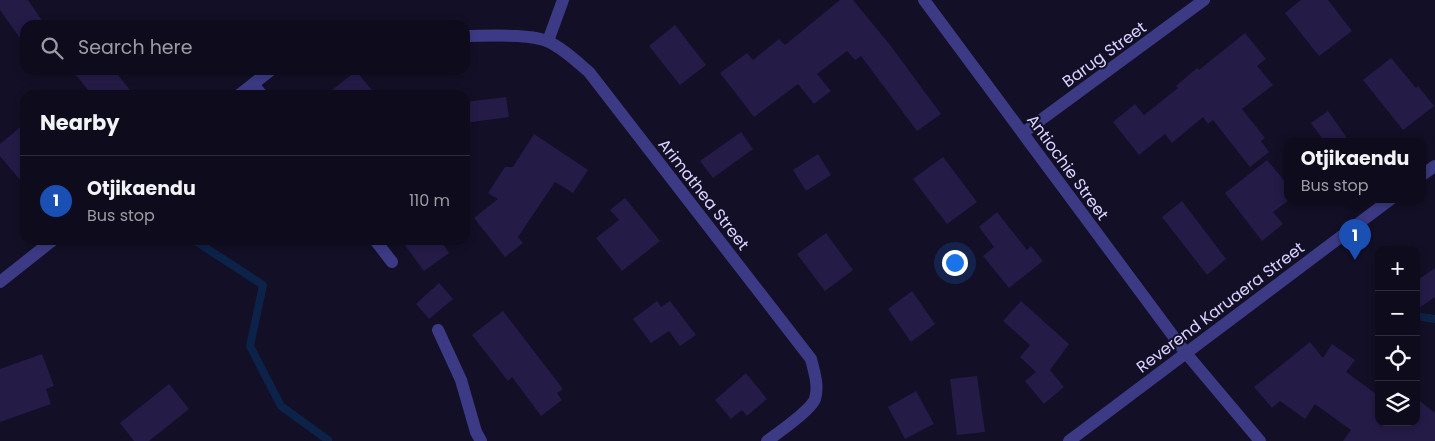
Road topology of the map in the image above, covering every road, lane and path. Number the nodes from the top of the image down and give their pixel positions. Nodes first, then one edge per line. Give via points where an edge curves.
1 (563, 0) edge
2 (924, 0) edge
3 (1204, 0) edge
4 (470, 36) edge
5 (548, 41) junction
6 (265, 75) edge
7 (253, 84) junction
8 (245, 90) edge
9 (258, 90) edge
10 (1023, 133) junction
11 (1386, 203) edge
12 (47, 245) edge
13 (379, 245) edge
14 (392, 262) dead end
15 (0, 282) edge
16 (438, 330) dead end
17 (1185, 352) junction
18 (482, 441) edge
19 (767, 441) edge
20 (1068, 441) edge
21 (1260, 441) edge

1 - 5 street
2 - 10 street, Antiochie Street
3 - 10 street, Barug Street
4 - 5 street, Arimathea Street via 531,37
5 - 19 street, Arimathea Street via 588,72 811,359 816,380 815,400
6 - 7 street
7 - 8 street
7 - 9 street
10 - 17 street, Antiochie Street
11 - 17 street, Reverend Karuaera Street
12 - 15 street
13 - 14 street
16 - 18 street via 461,380 476,432
17 - 20 street, Reverend Karuaera Street
17 - 21 street, Antiochie Street

